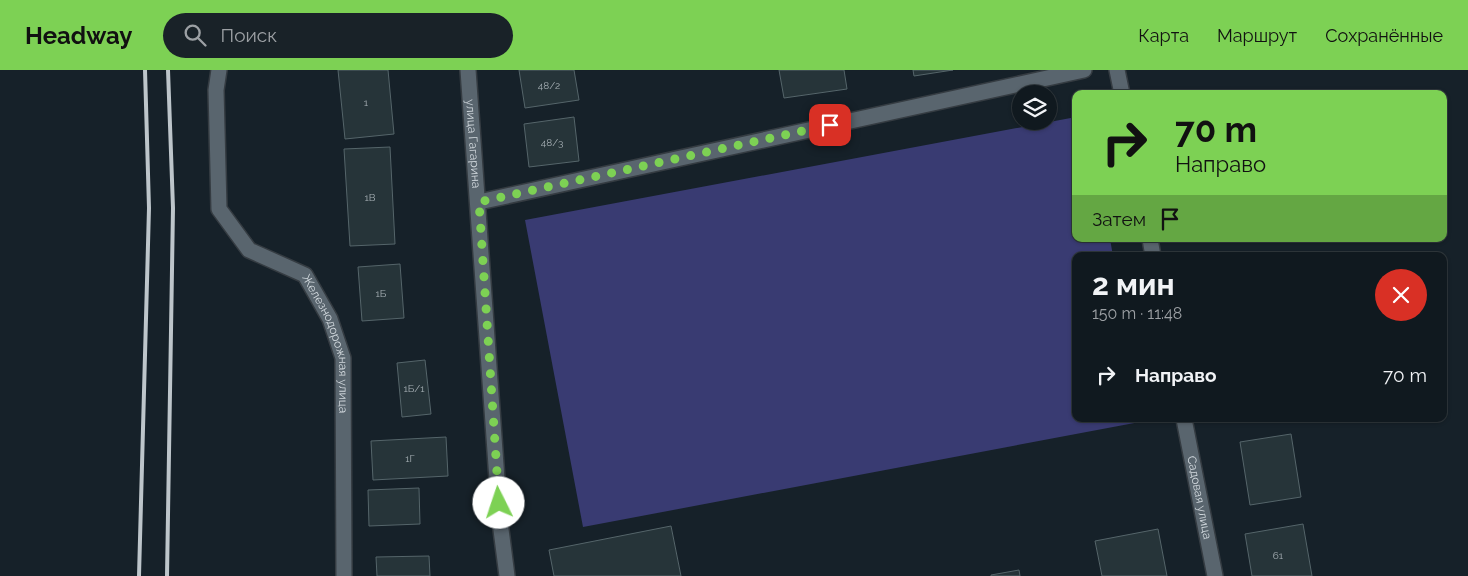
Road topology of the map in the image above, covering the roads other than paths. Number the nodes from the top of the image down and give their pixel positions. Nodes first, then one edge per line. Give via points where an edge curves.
1 (219, 70) edge
2 (468, 70) edge
3 (1084, 70) edge
4 (1118, 70) edge
5 (1121, 90) edge
6 (479, 202) junction
7 (1185, 422) edge
8 (344, 576) edge
9 (507, 576) edge
10 (1215, 576) edge

1 - 8 street, Железнодорожная улица via 216,90 219,210 249,250 305,275 330,319 343,358
2 - 6 street, улица Гагарина
3 - 6 street
4 - 5 street
6 - 9 street, улица Гагарина via 500,522
7 - 10 street, Садовая улица

